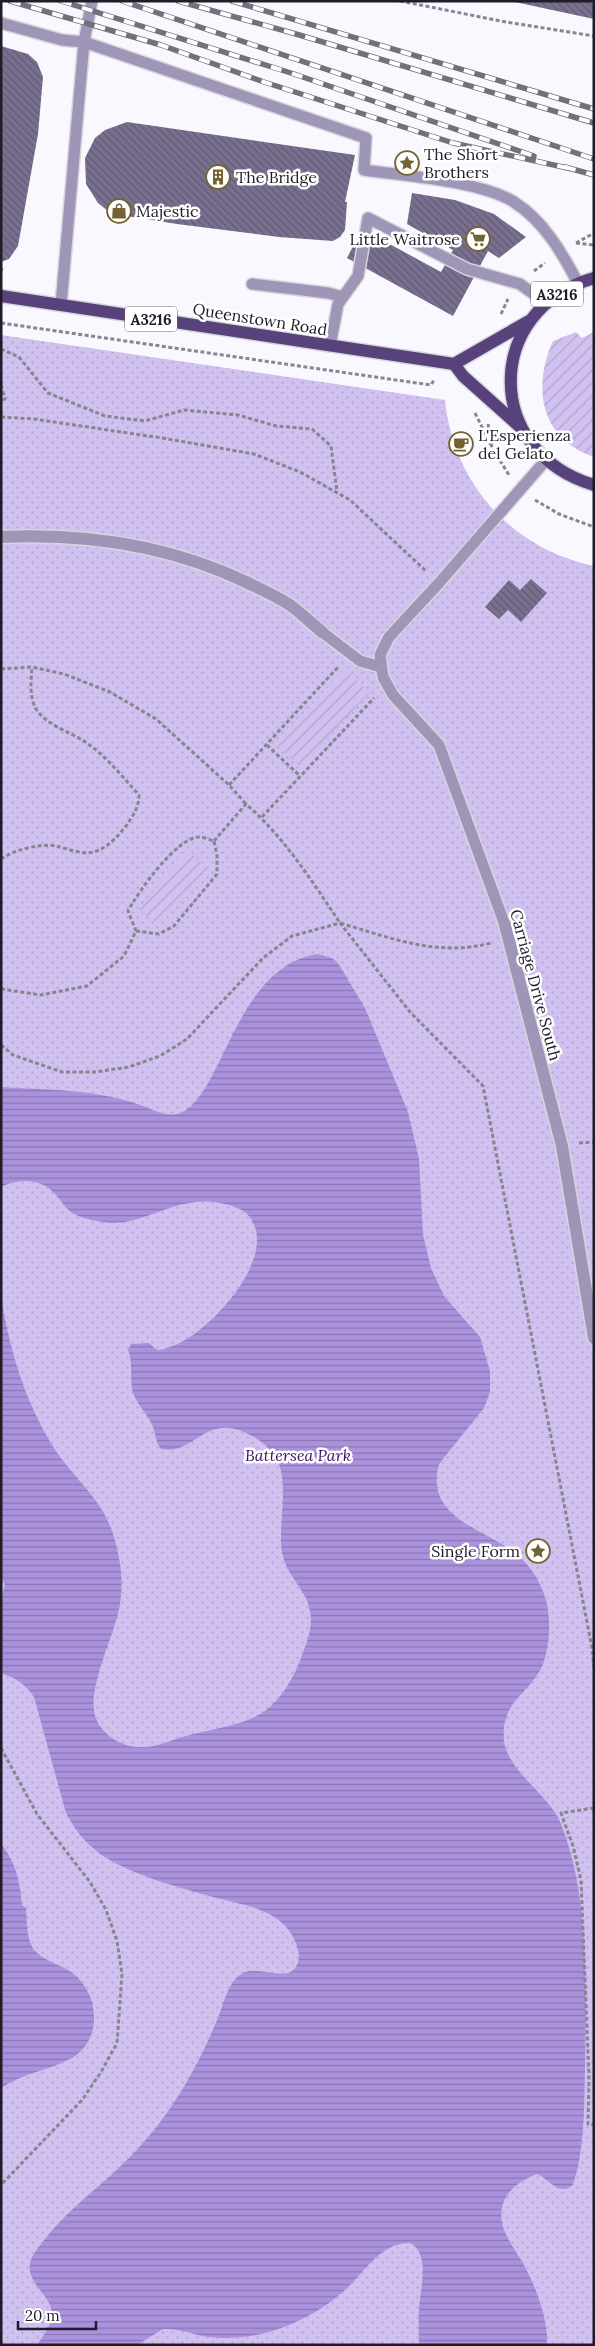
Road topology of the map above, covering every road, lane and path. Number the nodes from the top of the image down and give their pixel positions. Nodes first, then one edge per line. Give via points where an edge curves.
1 (92, 1) edge
2 (400, 1) edge
3 (1, 23) edge
4 (594, 36) edge
5 (84, 42) junction
6 (594, 233) edge
7 (576, 243) junction
8 (594, 245) edge
9 (561, 252) junction
10 (594, 278) edge
11 (578, 283) junction
12 (252, 284) dead end
13 (520, 284) junction
14 (1, 296) edge
15 (344, 298) junction
16 (546, 303) junction
17 (61, 305) junction
18 (500, 316) dead end
19 (529, 322) junction
20 (1, 324) edge
21 (330, 346) junction
22 (1, 349) edge
23 (454, 364) junction
24 (1, 385) edge
25 (431, 385) dead end
26 (1, 400) edge
27 (472, 406) dead end
28 (1, 417) edge
29 (487, 420) dead end
30 (522, 429) junction
31 (492, 448) junction
32 (546, 460) junction
33 (594, 485) edge
34 (522, 488) junction
35 (337, 492) junction
36 (594, 527) edge
37 (1, 537) edge
38 (439, 583) junction
39 (322, 632) joint
40 (351, 654) junction
41 (32, 667) junction
42 (381, 667) junction
43 (1, 669) edge
44 (387, 685) junction
45 (267, 745) junction
46 (300, 776) junction
47 (229, 785) junction
48 (246, 804) junction
49 (262, 818) junction
50 (214, 841) junction
51 (1, 859) edge
52 (340, 922) junction
53 (505, 925) joint
54 (136, 931) junction
55 (510, 939) junction
56 (1, 989) edge
57 (1, 1044) edge
58 (594, 1338) edge
59 (593, 1647) edge
60 (594, 1670) edge
61 (1, 1748) edge
62 (594, 1808) edge
63 (594, 2125) edge
64 (1, 2185) edge

1 - 5 lane
2 - 4 path
3 - 5 lane via 62,40
5 - 9 lane via 366,138 364,170 487,189 515,202 541,226
5 - 17 lane
6 - 7 path
7 - 8 path
7 - 9 path
9 - 11 lane
9 - 13 path
10 - 11 main road, A3216
11 - 16 main road, A3216
12 - 15 lane via 328,293
13 - 15 lane via 467,269 368,218 358,276
13 - 16 lane
13 - 18 path via 511,293
14 - 17 main road, Queenstown Road / A3216
15 - 21 lane via 338,304
16 - 19 main road, A3216
17 - 21 main road, Queenstown Road / A3216
19 - 23 main road, A3216
19 - 30 main road, A3216 via 518,343 511,378 512,395
20 - 25 path
21 - 23 main road, Queenstown Road / A3216
22 - 35 path via 19,357 48,393 105,416 145,422 184,410 238,415 276,426 312,429 331,446
23 - 30 main road, A3216 via 462,376
24 - 26 path via 5,399
27 - 31 path
28 - 35 path via 34,419 254,454 300,472
29 - 31 path
30 - 32 main road, A3216
31 - 34 path via 509,476
32 - 33 main road, A3216 via 576,480
32 - 34 lane
34 - 36 path via 542,505
34 - 38 lane
35 - 38 path via 350,500
37 - 39 street via 73,536 170,553 215,568 258,588 290,605
38 - 42 lane via 389,637 380,655
39 - 40 lane
40 - 42 lane via 360,661
40 - 45 path
41 - 43 path
41 - 47 path via 64,674 110,692 156,719
41 - 51 path via 32,700 37,709 46,720 84,742 114,767 139,795 139,804 116,838 97,851 81,852 54,845 18,851
42 - 44 lane, Carriage Drive South
44 - 46 path
44 - 53 lane, Carriage Drive South via 439,745
45 - 46 path
45 - 47 path
46 - 49 path
47 - 48 path
48 - 49 path
48 - 50 path
49 - 52 path
50 - 54 path via 217,874 174,926 159,934
50 - 54 path via 199,837 182,842 136,895 128,911
52 - 55 path via 430,948 469,948
52 - 57 path via 292,936 263,958 187,1039 160,1056 129,1067 62,1072 13,1056
52 - 59 path via 410,1012 482,1086
53 - 55 street, Carriage Drive South
54 - 56 path via 124,956 87,986 41,995
55 - 58 street, Carriage Drive South via 562,1146
59 - 60 path
61 - 64 path via 37,1814 90,1882 106,1910 117,1942 122,1974 116,2043 101,2072 82,2100
62 - 63 path via 561,1813 581,1880 588,2124

